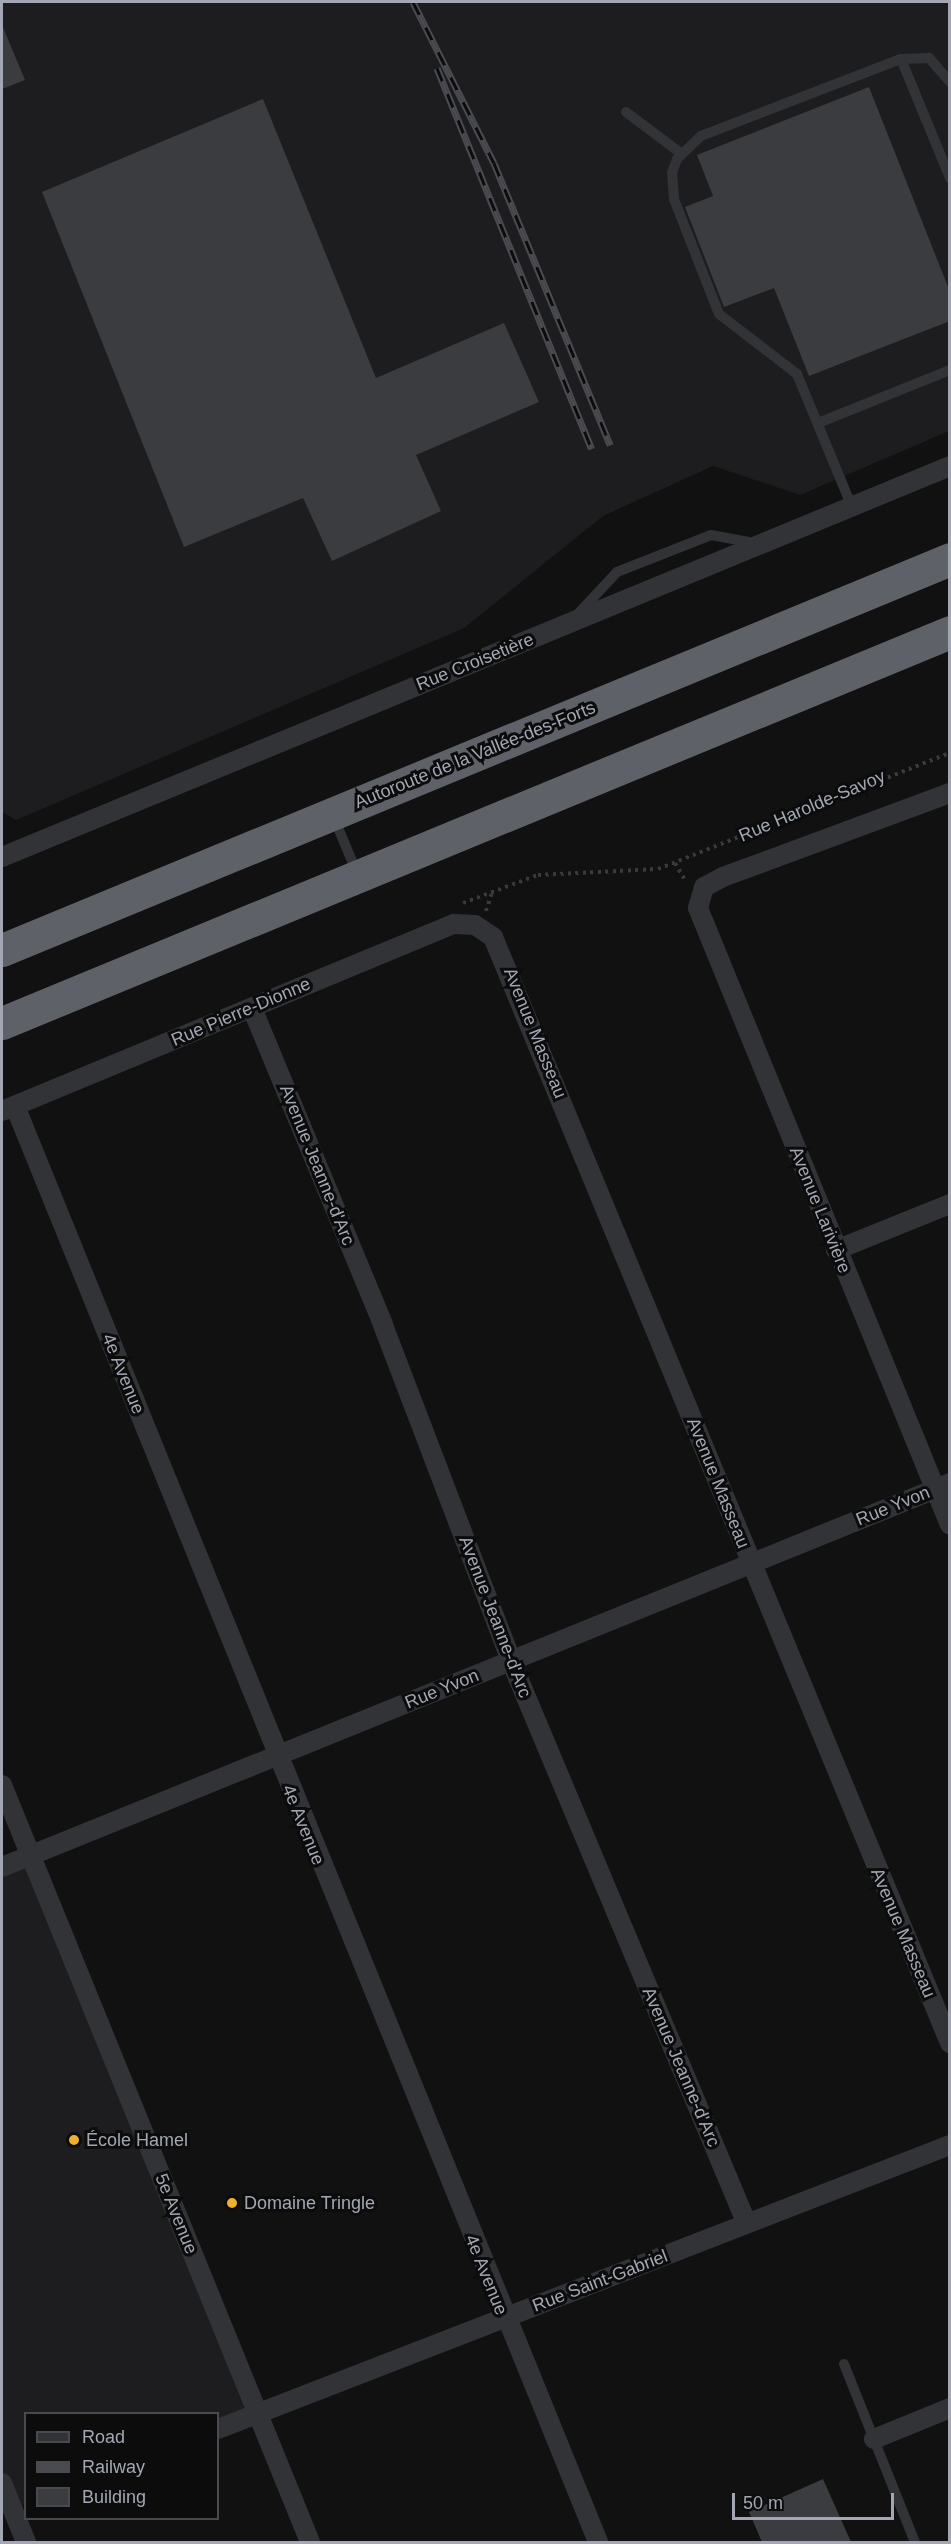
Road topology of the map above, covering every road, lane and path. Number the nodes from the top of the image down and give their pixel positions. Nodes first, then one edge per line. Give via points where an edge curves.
1 (901, 59) junction
2 (950, 82) edge
3 (626, 112) dead end
4 (682, 154) junction
5 (950, 178) edge
6 (950, 370) edge
7 (818, 423) junction
8 (950, 466) edge
9 (852, 507) junction
10 (761, 544) junction
11 (950, 560) edge
12 (570, 623) junction
13 (950, 632) edge
14 (950, 753) edge
15 (950, 793) edge
16 (333, 814) junction
17 (2, 857) edge
18 (675, 863) junction
19 (681, 875) dead end
20 (358, 876) junction
21 (699, 894) joint
22 (484, 918) junction
23 (2, 950) edge
24 (252, 1008) junction
25 (2, 1023) edge
26 (8, 1108) edge
27 (950, 1204) edge
28 (836, 1250) junction
29 (942, 1486) edge
30 (950, 1525) edge
31 (750, 1564) junction
32 (511, 1661) junction
33 (275, 1757) junction
34 (2, 1785) edge
35 (30, 1856) junction
36 (2, 1868) edge
37 (950, 2043) edge
38 (950, 2145) edge
39 (747, 2224) junction
40 (504, 2318) junction
41 (844, 2364) dead end
42 (950, 2408) edge
43 (257, 2414) junction
44 (219, 2429) edge
45 (874, 2439) junction
46 (2, 2483) edge
47 (13, 2509) edge
48 (26, 2542) edge
49 (310, 2542) edge
50 (597, 2542) edge
51 (915, 2542) edge

1 - 2 lane via 929,58
1 - 4 lane via 719,128
1 - 5 lane
3 - 4 lane
4 - 7 lane via 672,173 674,199 719,314 797,374
6 - 7 lane
7 - 9 lane
8 - 9 street, Rue Croisetière
9 - 10 street, Rue Croisetière
10 - 12 street, Rue Croisetière
10 - 12 lane via 711,535 616,572
11 - 16 highway, Autoroute de la Vallée-des-Forts
12 - 17 street, Rue Croisetière
13 - 20 highway
14 - 18 path, Rue Harolde-Savoy
15 - 21 street, Rue Harolde-Savoy via 723,876
16 - 20 lane
16 - 23 highway, Autoroute de la Vallée-des-Forts
18 - 19 path
18 - 22 path, Rue Harolde-Savoy via 644,872 538,875 492,891
20 - 25 highway
21 - 28 street, Avenue Larivière via 704,927
22 - 24 street, Rue Pierre-Dionne via 454,924
22 - 31 street, Avenue Masseau via 501,949
24 - 26 street, Rue Pierre-Dionne
24 - 32 street, Avenue Jeanne-d'Arc via 383,1325
26 - 33 street, 4e Avenue
27 - 28 street
28 - 29 street, Avenue Larivière
29 - 30 street, Avenue Larivière
29 - 31 street, Rue Yvon
31 - 32 street, Rue Yvon
31 - 37 street, Avenue Masseau
32 - 33 street, Rue Yvon
32 - 39 street, Avenue Jeanne-d'Arc
33 - 35 street, Rue Yvon
33 - 40 street, 4e Avenue
34 - 35 street, 5e Avenue
35 - 36 street, Rue Yvon
35 - 43 street, 5e Avenue
38 - 39 street, Rue Saint-Gabriel
39 - 40 street, Rue Saint-Gabriel
40 - 43 street, Rue Saint-Gabriel
40 - 50 street, 4e Avenue
41 - 45 lane
42 - 45 street
43 - 44 street, Rue Saint-Gabriel
43 - 49 street, 5e Avenue
45 - 51 lane
46 - 47 street
47 - 48 street

